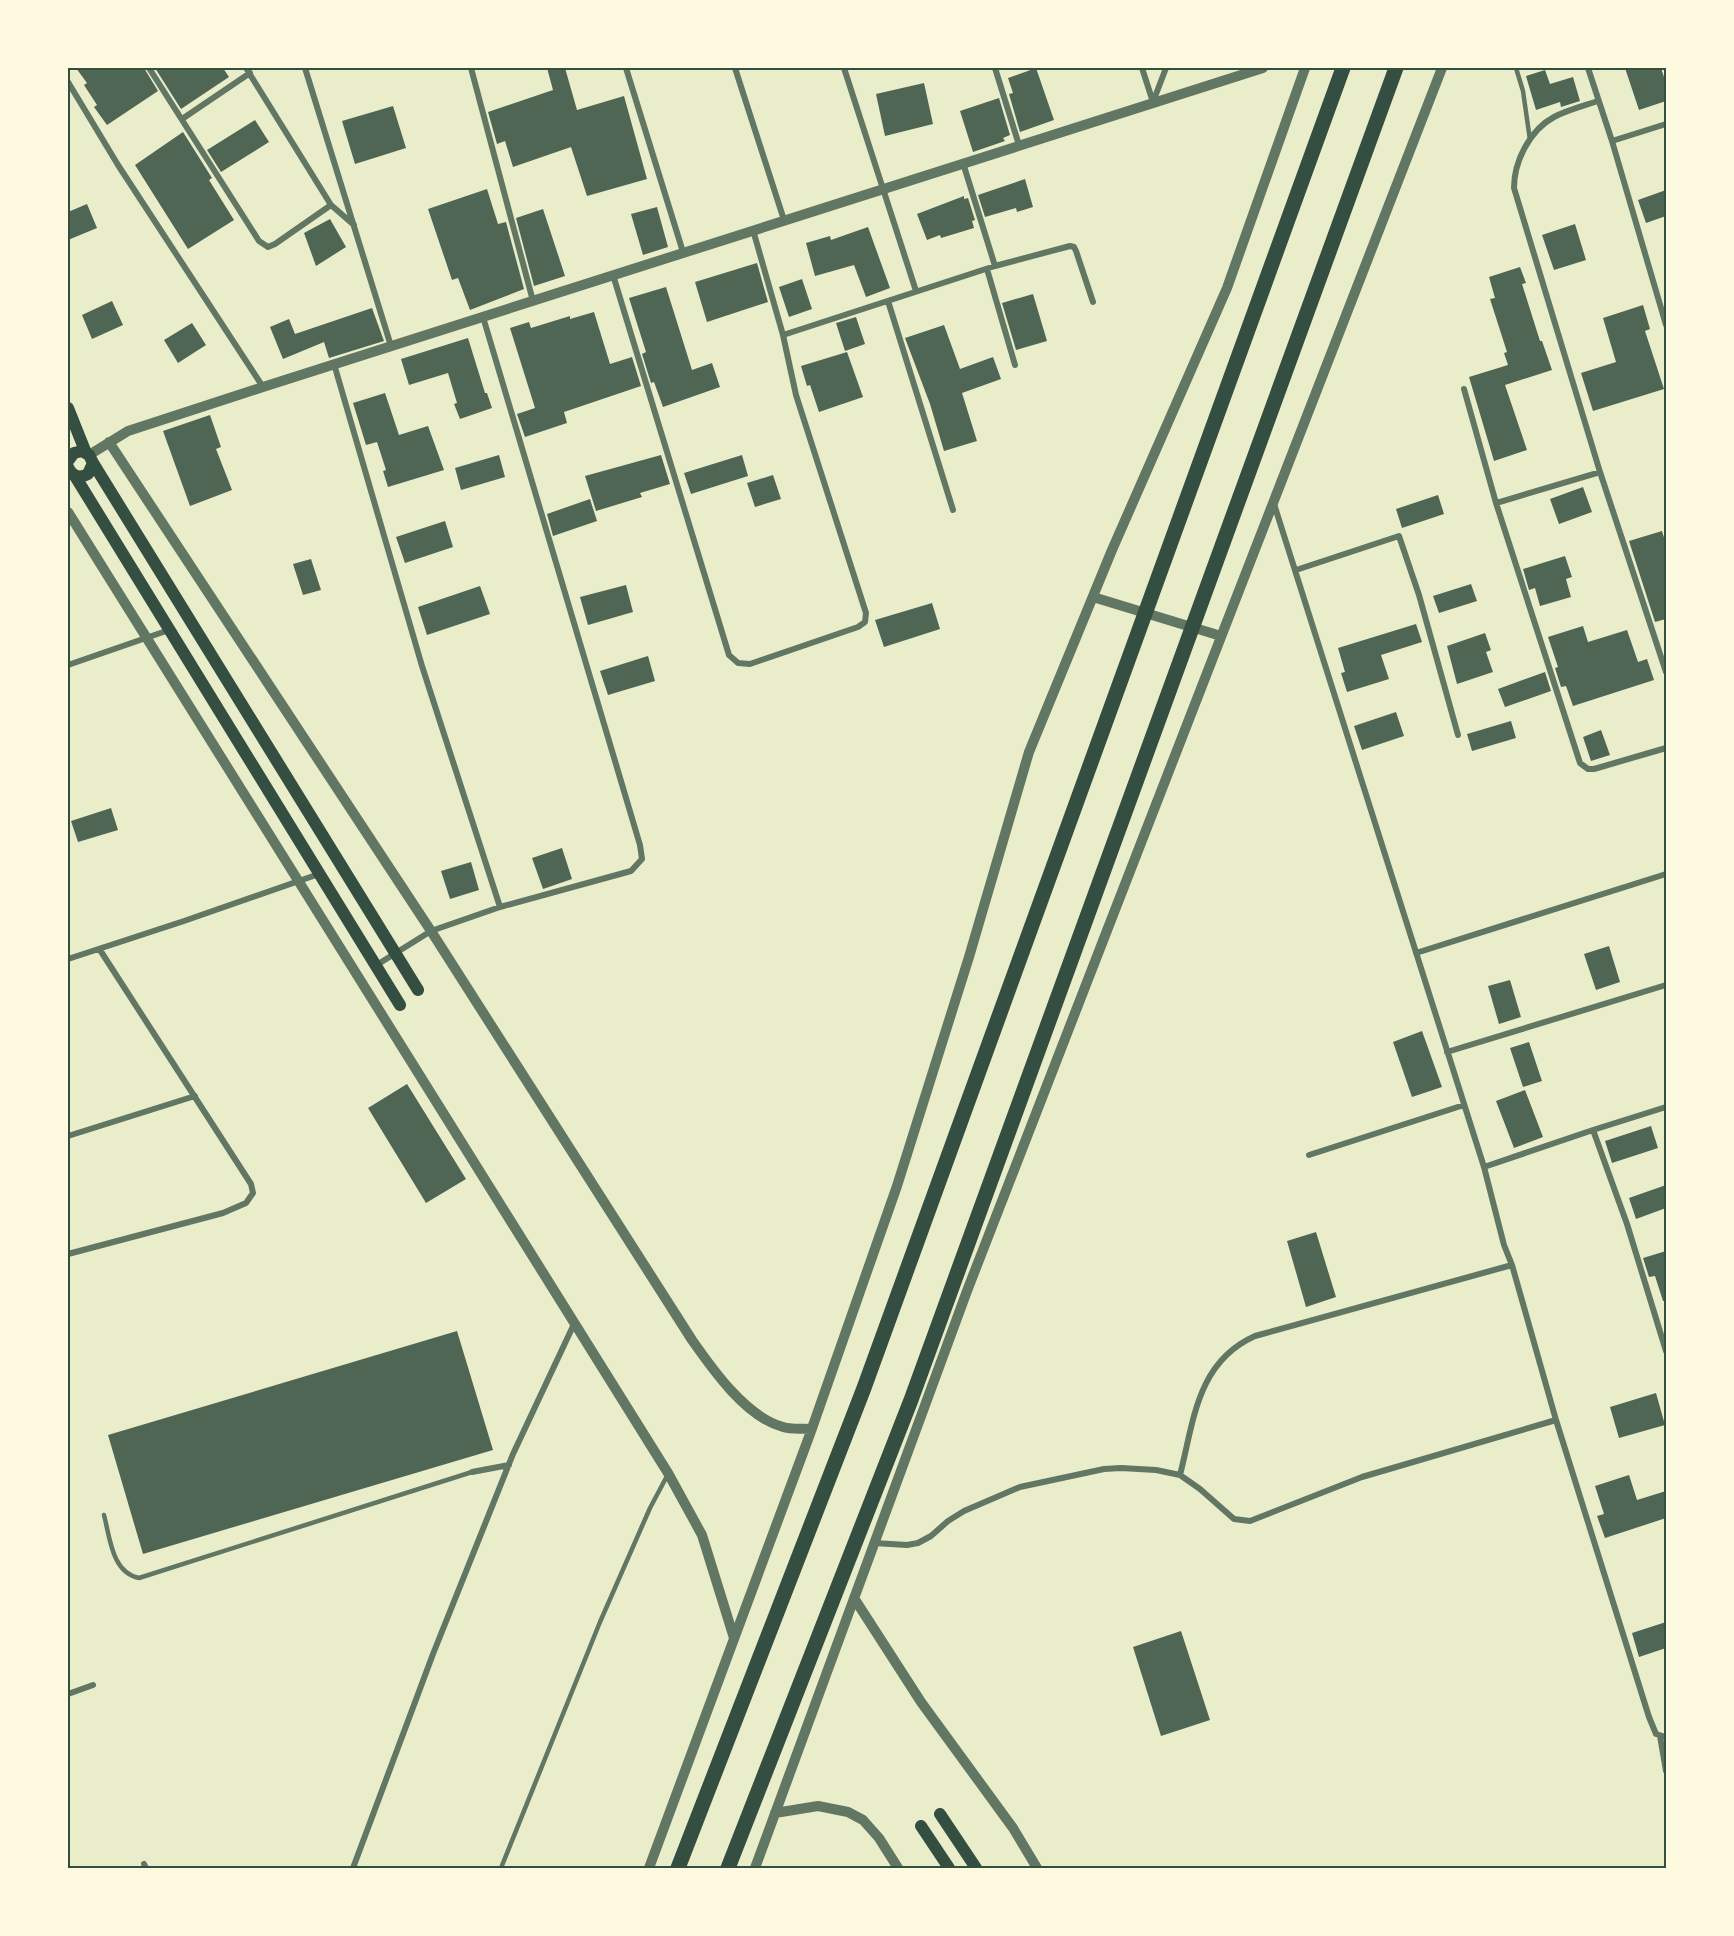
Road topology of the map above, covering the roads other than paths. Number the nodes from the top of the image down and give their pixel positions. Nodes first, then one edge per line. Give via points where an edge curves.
1 (149, 68) edge
2 (305, 68) edge
3 (471, 68) edge
4 (626, 68) edge
5 (735, 68) edge
6 (844, 68) edge
7 (995, 68) edge
8 (1142, 68) edge
9 (1166, 68) edge
10 (1263, 68) edge
11 (1305, 68) edge
12 (1343, 68) edge
13 (1395, 68) edge
14 (1442, 68) edge
15 (1516, 68) edge
16 (1588, 68) edge
17 (248, 70) edge
18 (68, 82) edge
19 (1598, 101) junction
20 (1153, 102) junction
21 (182, 119) junction
22 (1666, 124) edge
23 (1530, 140) junction
24 (1612, 141) junction
25 (1019, 146) junction
26 (963, 163) junction
27 (884, 188) junction
28 (331, 205) junction
29 (784, 220) junction
30 (354, 226) junction
31 (753, 230) junction
32 (683, 252) junction
33 (996, 266) junction
34 (987, 269) junction
35 (613, 275) junction
36 (916, 291) junction
37 (533, 301) junction
38 (888, 301) junction
39 (1093, 302) dead end
40 (483, 316) junction
41 (1666, 325) edge
42 (783, 335) junction
43 (391, 346) junction
44 (334, 364) junction
45 (1015, 365) dead end
46 (263, 387) junction
47 (1464, 389) dead end
48 (68, 408) edge
49 (110, 442) junction
50 (89, 457) junction
51 (69, 469) edge
52 (1600, 471) junction
53 (1273, 500) junction
54 (1496, 503) junction
55 (954, 510) dead end
56 (68, 512) edge
57 (1296, 570) junction
58 (1093, 597) junction
59 (169, 630) junction
60 (1221, 636) junction
61 (144, 638) junction
62 (68, 665) edge
63 (1666, 672) edge
64 (1458, 735) dead end
65 (1666, 748) edge
66 (319, 874) junction
67 (1666, 874) edge
68 (297, 881) junction
69 (500, 907) junction
70 (431, 931) junction
71 (100, 950) junction
72 (395, 953) junction
73 (1416, 953) junction
74 (68, 959) edge
75 (375, 966) junction
76 (1666, 985) edge
77 (418, 990) dead end
78 (400, 1005) dead end
79 (1447, 1052) junction
80 (195, 1096) junction
81 (1464, 1105) junction
82 (1666, 1107) edge
83 (1593, 1130) junction
84 (68, 1136) edge
85 (1309, 1155) dead end
86 (1484, 1167) junction
87 (68, 1254) edge
88 (1512, 1265) junction
89 (574, 1324) junction
90 (1666, 1351) edge
91 (1556, 1420) junction
92 (812, 1429) junction
93 (508, 1465) junction
94 (472, 1472) joint
95 (668, 1473) junction
96 (1180, 1475) junction
97 (104, 1515) dead end
98 (874, 1543) junction
99 (854, 1598) junction
100 (734, 1638) junction
101 (93, 1685) dead end
102 (68, 1694) edge
103 (1663, 1736) edge
104 (1666, 1770) edge
105 (775, 1813) junction
106 (940, 1814) dead end
107 (921, 1826) dead end
108 (353, 1869) edge
109 (501, 1869) edge
110 (649, 1869) edge
111 (678, 1869) edge
112 (728, 1869) edge
113 (755, 1869) edge
114 (898, 1869) edge
115 (949, 1869) edge
116 (976, 1869) edge
117 (1037, 1869) edge

1 - 21 street
2 - 30 street
3 - 37 street
4 - 32 street
5 - 29 street
6 - 27 street
7 - 25 street
8 - 20 street
9 - 20 street
10 - 20 street
11 - 58 street via 1227,288
12 - 111 highway via 864,1388
13 - 112 highway via 911,1400
14 - 53 street
15 - 23 lane
16 - 19 street
17 - 21 street
17 - 28 street
18 - 46 street
19 - 23 street via 1547,121
19 - 24 street
20 - 25 street
21 - 28 street via 259,241 266,246 275,244
22 - 24 street
23 - 52 street via 1515,166 1514,188
24 - 41 street
25 - 26 street
26 - 27 street
26 - 33 street
27 - 29 street
27 - 36 street
28 - 30 street
29 - 31 street
30 - 43 street
31 - 32 street
31 - 42 street
32 - 35 street
33 - 34 street
33 - 39 street via 1072,246
34 - 36 street
34 - 45 street
35 - 37 street
35 - 42 street via 729,655 744,664 858,627 866,617 866,607 796,395
36 - 38 street
37 - 40 street
38 - 42 street
38 - 55 street
40 - 43 street
40 - 69 street via 642,859 631,871
43 - 44 street
44 - 46 street
44 - 69 street via 422,666
46 - 49 street via 128,431
47 - 54 street
48 - 50 main road
49 - 50 street
49 - 70 street
50 - 51 main road via 74,453
50 - 51 main road via 88,474
50 - 72 main road
51 - 59 main road
52 - 54 street
52 - 63 street
53 - 57 street
53 - 60 street
54 - 65 street via 1580,763 1594,769
56 - 61 street
57 - 64 street via 1399,536
57 - 73 street
58 - 60 street
58 - 92 street via 1029,752 897,1186
59 - 61 street
59 - 66 main road
60 - 98 street via 967,1291
61 - 62 street
61 - 68 street
66 - 68 street
66 - 75 main road
67 - 73 street
68 - 71 street
68 - 89 street
69 - 70 street
70 - 72 street
70 - 92 street via 712,1368 759,1415 783,1427
71 - 74 street
71 - 80 street
72 - 75 street
72 - 77 main road
73 - 79 street
75 - 78 main road
76 - 79 street
79 - 81 street
80 - 84 street
80 - 87 street via 251,1184 251,1198 223,1213
81 - 85 street
81 - 86 street
82 - 83 street
83 - 86 street
83 - 90 street
86 - 88 street
88 - 91 street
88 - 96 street via 1255,1336 1233,1347 1207,1378
89 - 93 street
89 - 95 street
91 - 96 street via 1362,1477 1250,1521 1234,1519
91 - 103 street via 1648,1717 1653,1729
92 - 100 street
93 - 94 street
93 - 108 street
94 - 97 lane via 139,1578 130,1577 121,1569
95 - 100 street via 702,1535
95 - 109 lane via 600,1622
96 - 98 street via 1121,1468 1020,1487 964,1511 918,1543
98 - 99 street
99 - 105 street
99 - 117 street via 921,1702 1013,1828
100 - 110 street
101 - 102 street
103 - 104 street
105 - 113 street
105 - 114 street via 818,1806 848,1812 863,1820 879,1838
106 - 116 main road
107 - 115 main road

